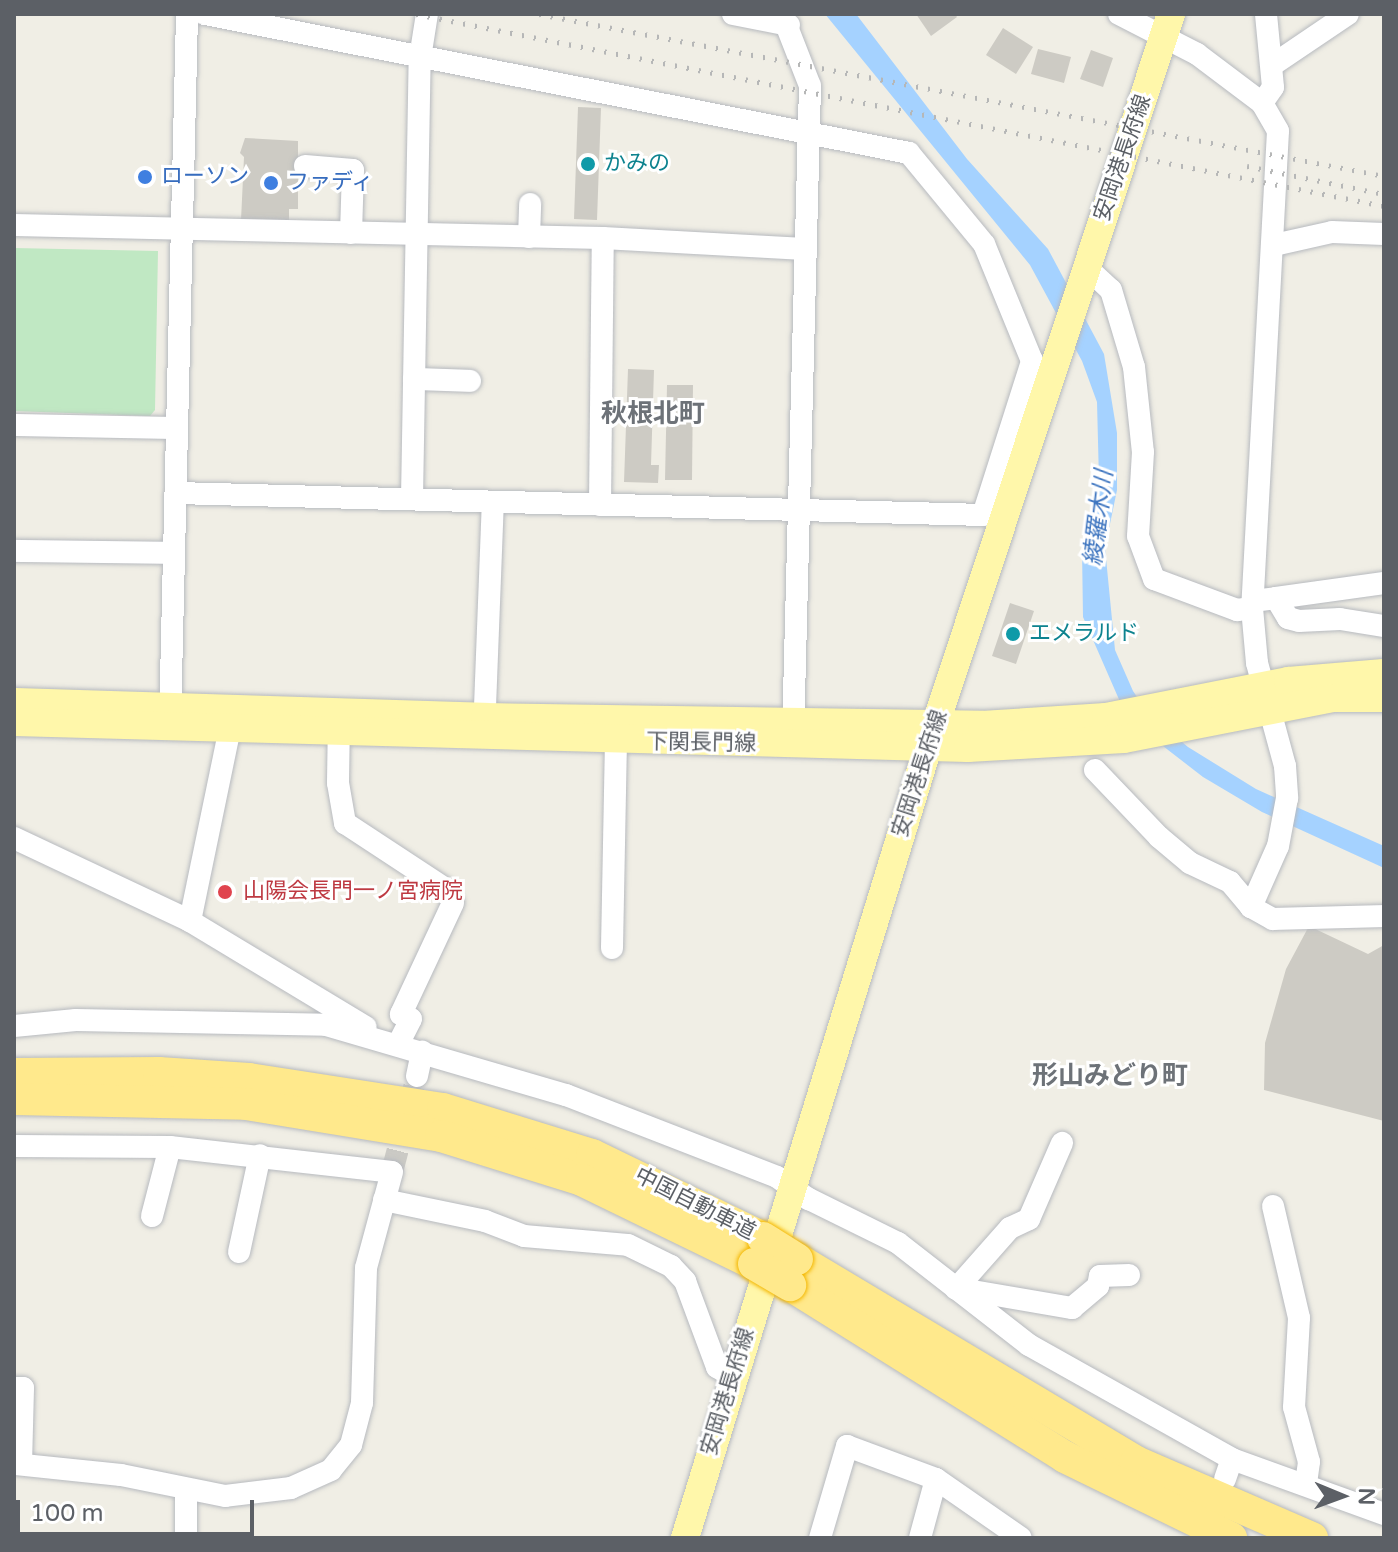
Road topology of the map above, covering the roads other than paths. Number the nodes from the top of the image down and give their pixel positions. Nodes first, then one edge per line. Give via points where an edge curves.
1 (187, 14) edge
2 (205, 14) edge
3 (427, 14) edge
4 (733, 14) edge
5 (1119, 14) edge
6 (1266, 14) edge
7 (1348, 14) edge
8 (785, 20) edge
9 (1168, 24) edge
10 (420, 58) junction
11 (1274, 64) junction
12 (1262, 103) junction
13 (810, 132) junction
14 (305, 166) dead end
15 (530, 204) dead end
16 (14, 225) edge
17 (181, 230) junction
18 (351, 233) junction
19 (1384, 234) edge
20 (417, 235) junction
21 (529, 237) junction
22 (603, 238) junction
23 (1274, 245) junction
24 (805, 249) junction
25 (1084, 271) junction
26 (414, 379) junction
27 (470, 381) dead end
28 (14, 425) edge
29 (176, 428) junction
30 (176, 493) junction
31 (412, 498) junction
32 (493, 503) junction
33 (600, 505) junction
34 (799, 511) junction
35 (14, 551) edge
36 (172, 553) junction
37 (1384, 583) edge
38 (1276, 598) junction
39 (1253, 605) junction
40 (1384, 626) edge
41 (1384, 673) edge
42 (1265, 698) junction
43 (1384, 698) edge
44 (14, 702) edge
45 (170, 718) junction
46 (232, 720) junction
47 (14, 722) edge
48 (338, 723) junction
49 (485, 727) junction
50 (793, 734) junction
51 (932, 735) junction
52 (616, 741) junction
53 (1095, 770) dead end
54 (14, 838) edge
55 (1251, 907) junction
56 (1384, 916) edge
57 (190, 921) junction
58 (612, 948) dead end
59 (14, 1026) edge
60 (392, 1040) junction
61 (422, 1052) junction
62 (14, 1074) edge
63 (417, 1076) tunnel mouth
64 (14, 1099) edge
65 (1062, 1143) dead end
66 (14, 1146) edge
67 (170, 1147) junction
68 (260, 1155) junction
69 (792, 1188) junction
70 (384, 1200) junction
71 (1273, 1206) dead end
72 (152, 1216) dead end
73 (759, 1251) junction
74 (239, 1252) dead end
75 (794, 1272) junction
76 (1129, 1275) dead end
77 (956, 1289) junction
78 (732, 1376) junction
79 (14, 1388) edge
80 (18, 1464) edge
81 (936, 1479) junction
82 (1306, 1484) junction
83 (186, 1491) junction
84 (1384, 1514) edge
85 (186, 1538) edge
86 (685, 1538) edge
87 (820, 1538) edge
88 (920, 1538) edge
89 (1021, 1538) edge
90 (1231, 1538) edge
91 (1312, 1538) edge

1 - 17 street
2 - 10 street
3 - 10 street
4 - 8 street
5 - 9 street
6 - 11 street
7 - 11 street
8 - 13 street via 810,86
9 - 12 street
9 - 25 main road, 安岡港長府線
10 - 13 street
10 - 20 street
11 - 12 street via 1273,87
12 - 23 street via 1278,131
13 - 24 street
13 - 34 street via 909,153 984,244 1032,361 983,515
14 - 18 street via 353,170
15 - 21 street
16 - 17 street
17 - 18 street
17 - 29 street
18 - 20 street
19 - 23 street via 1332,232
20 - 21 street
20 - 26 street
21 - 22 street
22 - 24 street
22 - 33 street
23 - 39 street
24 - 34 street
25 - 39 street via 1111,290 1134,367 1143,452 1138,536 1154,579 1237,610
25 - 51 main road, 安岡港長府線
26 - 27 street
26 - 31 street
28 - 29 street
29 - 30 street
30 - 31 street
30 - 36 street
31 - 32 street
32 - 33 street
32 - 49 street
33 - 34 street
34 - 50 street
35 - 36 street
36 - 45 street
37 - 38 street
38 - 39 street
38 - 40 street via 1288,618
39 - 42 street
41 - 42 main road, 下関長門線 via 1333,674
42 - 43 main road, 下関長門線
42 - 51 main road, 下関長門線 via 1040,747
42 - 55 street via 1287,779 1278,846
44 - 45 main road, 下関長門線
45 - 46 main road, 下関長門線
45 - 47 main road, 下関長門線
46 - 48 main road, 下関長門線
46 - 57 street
48 - 49 main road, 下関長門線
48 - 60 street via 345,823 447,890 453,903 401,1014 411,1019
49 - 50 main road, 下関長門線
49 - 52 main road, 下関長門線
50 - 51 main road, 下関長門線
50 - 52 main road, 下関長門線
51 - 69 main road, 安岡港長府線
52 - 58 street
53 - 55 street via 1159,837 1190,863 1230,882
54 - 57 street
55 - 56 street via 1273,919
57 - 60 street
59 - 60 street via 76,1020 326,1025
60 - 61 street
61 - 63 street
61 - 69 street via 619,1114 777,1177
62 - 73 highway, 中国自動車道 via 159,1073 249,1079 443,1109 592,1155
64 - 73 highway, 中国自動車道 via 246,1104 441,1136 582,1180
65 - 77 street via 1029,1219 1010,1228
66 - 67 street
67 - 68 street
67 - 72 street
68 - 70 street via 392,1172
68 - 74 street
69 - 77 street via 898,1243
69 - 78 main road, 安岡港長府線
70 - 78 street via 485,1221 524,1236 628,1245 671,1266 685,1281 717,1367
70 - 83 street via 366,1268 362,1403 351,1445 331,1470 291,1488 225,1496
71 - 82 street via 1299,1318 1294,1407 1309,1462
73 - 75 highway, 中国自動車道, bridge
75 - 90 highway, 中国自動車道 via 1065,1457
75 - 91 highway, 中国自動車道 via 1124,1456
76 - 77 street via 1100,1276 1098,1286 1072,1308
77 - 82 street via 1029,1345 1229,1469
78 - 86 main road, 安岡港長府線
79 - 80 street via 23,1388
80 - 83 street via 121,1475
81 - 87 street via 847,1446
81 - 88 street
81 - 89 street
82 - 84 street
83 - 85 street

